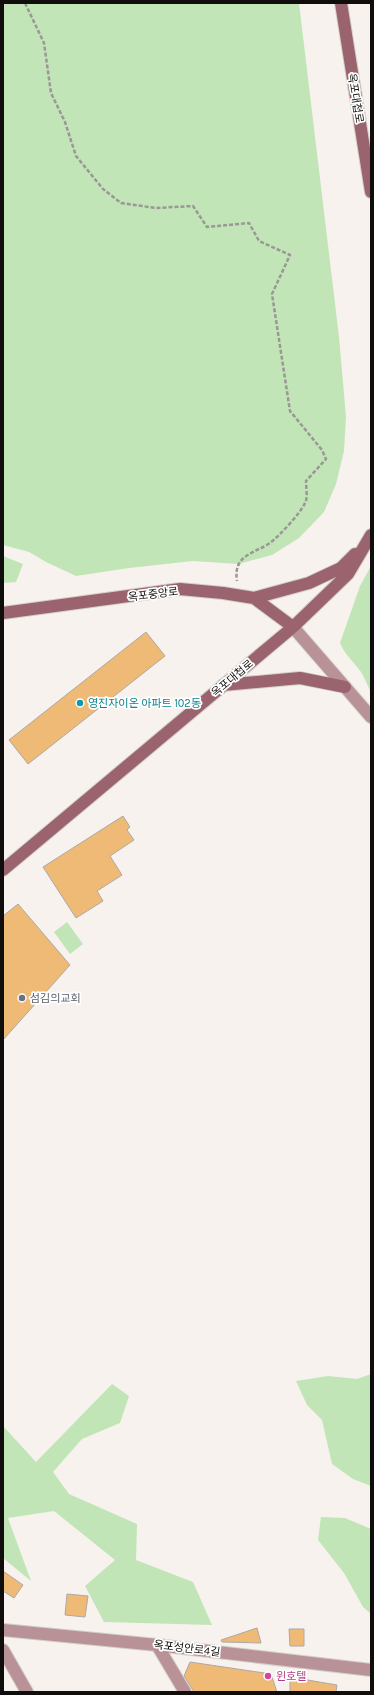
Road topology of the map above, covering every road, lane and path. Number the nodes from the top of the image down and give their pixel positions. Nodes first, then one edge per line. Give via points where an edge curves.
1 (25, 3) edge
2 (341, 3) edge
3 (371, 192) edge
4 (369, 538) edge
5 (240, 596) junction
6 (254, 598) junction
7 (3, 613) edge
8 (293, 627) junction
9 (223, 686) junction
10 (345, 687) junction
11 (371, 717) edge
12 (3, 870) edge
13 (3, 1630) edge
14 (157, 1645) junction
15 (3, 1650) edge
16 (371, 1670) edge
17 (27, 1692) edge
18 (185, 1692) edge

1 - 5 path via 44,42 51,93 65,122 76,156 103,190 121,203 156,208 193,206 207,227 248,223 259,241 290,255 272,294 290,410 322,450 326,459 306,482 306,502 297,516 270,542 245,556 236,572
2 - 3 street, 옥포대첩로
4 - 6 street via 341,568 309,583
4 - 8 street, 옥포대첩로 via 348,574
5 - 6 street, 옥포중앙로
5 - 7 street, 옥포중앙로 via 180,589
6 - 8 street, 옥포중앙로
8 - 9 street, 옥포대첩로
8 - 10 street
9 - 10 street via 300,678
9 - 12 street, 옥포대첩로
10 - 11 street
13 - 14 street, 옥포성안로4길
14 - 16 street, 옥포성안로4길
14 - 18 street
15 - 17 street

